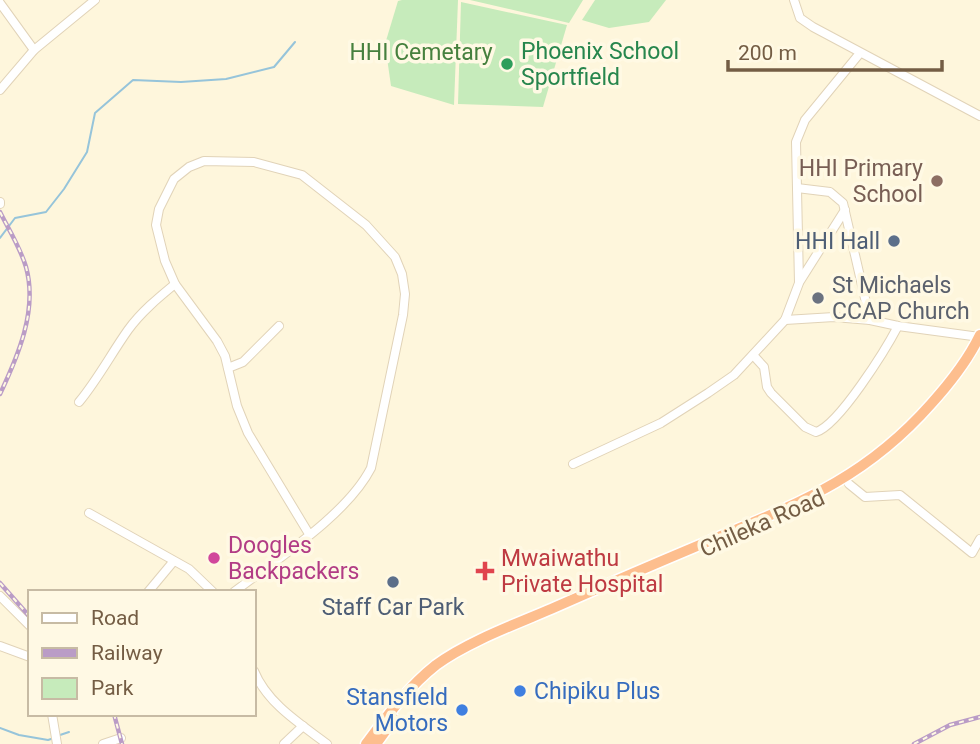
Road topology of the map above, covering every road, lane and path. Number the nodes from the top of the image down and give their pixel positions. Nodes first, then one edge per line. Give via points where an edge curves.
1 (95, 0) edge
2 (794, 0) edge
3 (0, 3) edge
4 (34, 50) junction
5 (860, 53) junction
6 (0, 90) edge
7 (980, 116) edge
8 (797, 188) junction
9 (845, 210) junction
10 (799, 283) junction
11 (175, 284) junction
12 (785, 320) junction
13 (870, 320) junction
14 (279, 326) dead end
15 (898, 326) junction
16 (980, 336) edge
17 (980, 350) edge
18 (753, 355) junction
19 (228, 368) junction
20 (79, 402) dead end
21 (573, 464) dead end
22 (849, 484) junction
23 (89, 513) dead end
24 (309, 534) junction
25 (980, 539) edge
26 (173, 562) junction
27 (150, 590) edge
28 (211, 590) edge
29 (237, 590) edge
30 (0, 596) edge
31 (28, 624) edge
32 (0, 646) edge
33 (28, 656) edge
34 (256, 676) edge
35 (52, 716) edge
36 (303, 726) junction
37 (121, 738) dead end
38 (57, 744) edge
39 (103, 744) edge
40 (284, 744) edge
41 (327, 744) edge
42 (366, 744) edge
43 (376, 744) edge

1 - 4 street
2 - 5 street via 800,18
3 - 4 street
4 - 6 street
5 - 7 street
5 - 8 street via 805,120 796,142
8 - 9 street via 830,192
8 - 10 street
9 - 10 street
9 - 13 street
10 - 12 street
11 - 19 street via 217,341
11 - 20 street via 140,314
11 - 24 street via 157,238 159,209 174,179 204,161 254,162 302,175 366,225 395,257 405,294 403,314 370,468 346,504
12 - 13 street
12 - 18 street
13 - 15 street
14 - 19 street via 243,362
15 - 16 street
15 - 18 street via 832,423 816,432 771,393 764,367
16 - 42 highway via 948,385 912,426 846,478 437,664 406,692
17 - 22 highway, Chileka Road via 926,420
18 - 21 street via 734,375 661,423
19 - 24 street via 248,433
22 - 25 street via 865,497 900,495 972,553
22 - 43 highway, Chileka Road via 476,649 408,698
23 - 26 street
24 - 29 street
26 - 27 street
26 - 28 street via 189,569
30 - 31 street
32 - 33 street
34 - 36 street via 274,702
35 - 38 street
36 - 40 street
36 - 41 street
37 - 39 street

